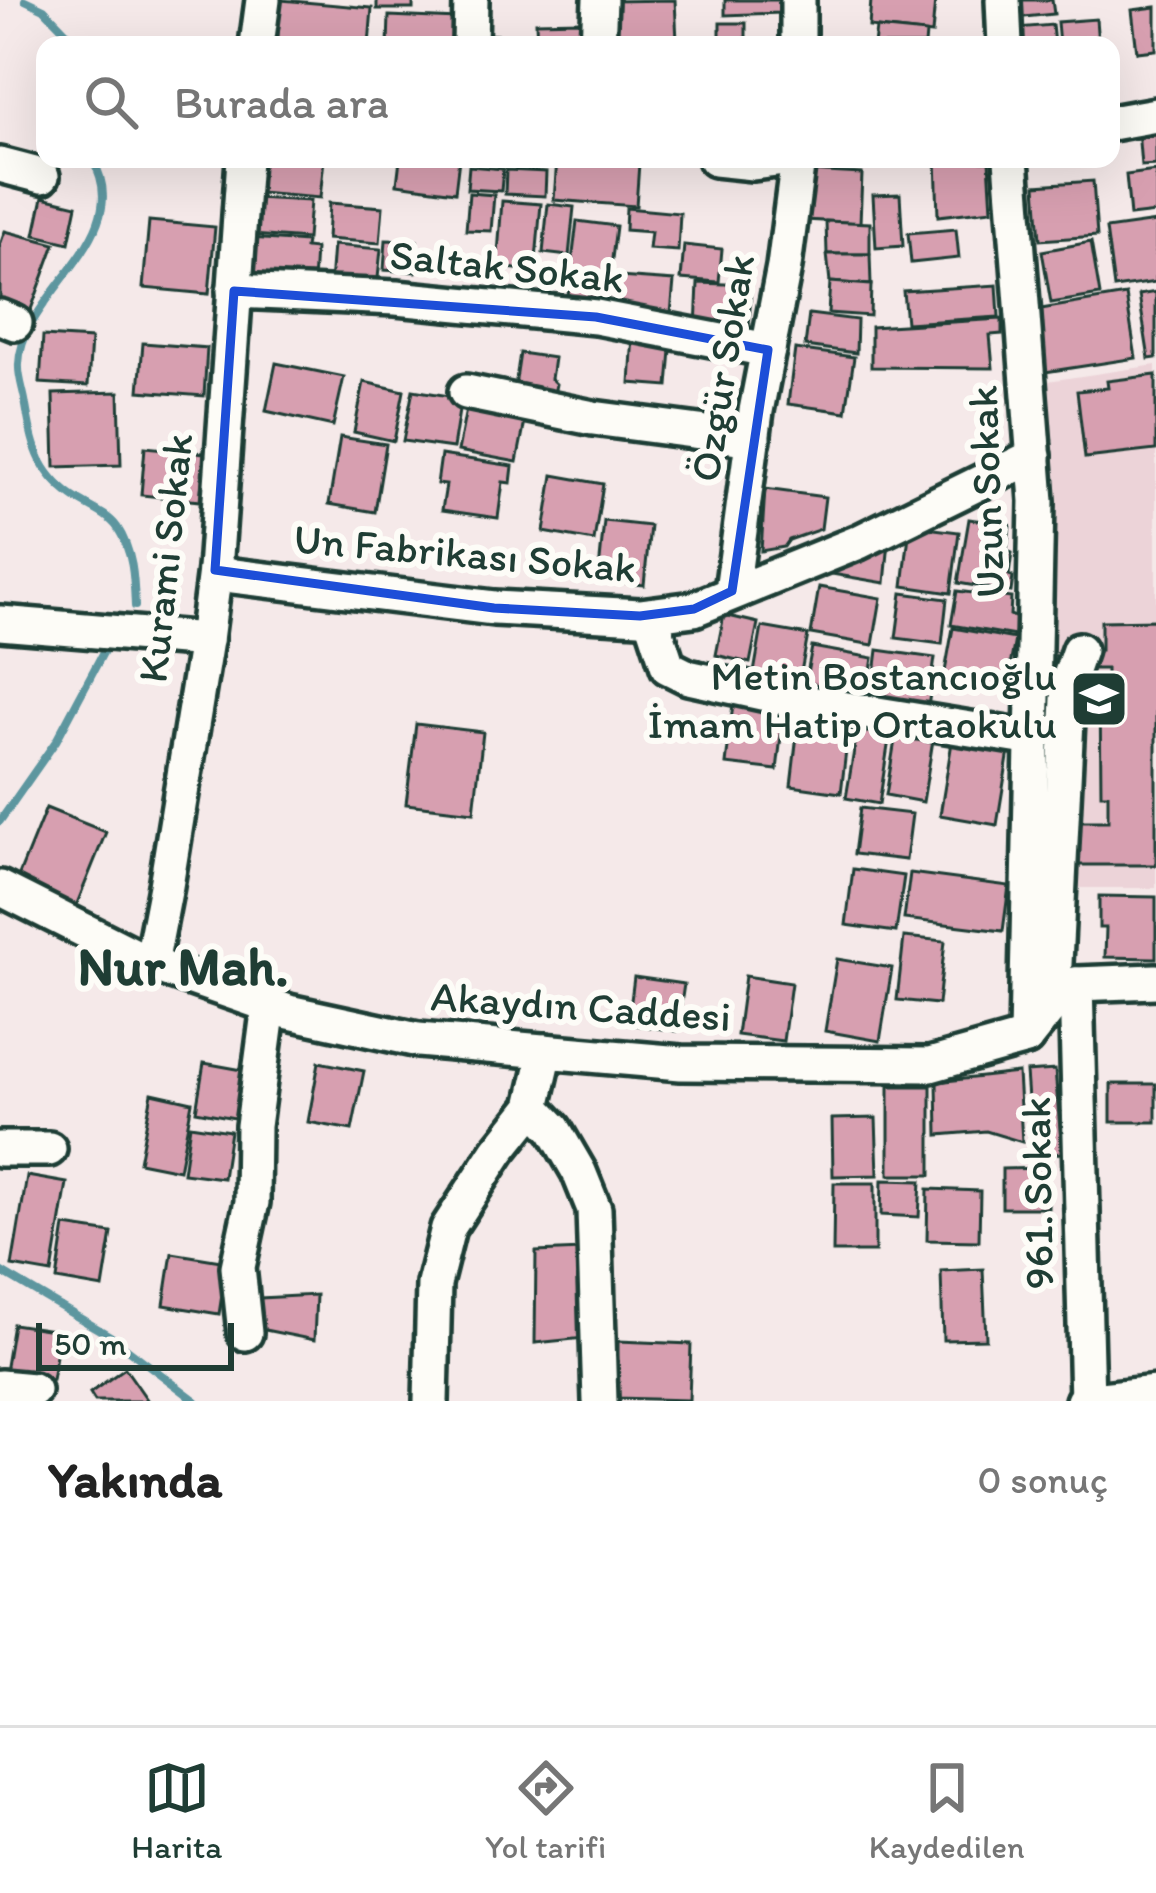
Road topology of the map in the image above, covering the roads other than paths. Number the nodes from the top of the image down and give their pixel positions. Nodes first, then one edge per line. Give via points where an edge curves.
1 (263, 0) edge
2 (471, 0) edge
3 (600, 0) edge
4 (798, 0) edge
5 (1003, 0) edge
6 (258, 36) edge
7 (470, 36) edge
8 (598, 36) edge
9 (798, 36) edge
10 (1005, 36) edge
11 (1156, 116) edge
12 (1120, 122) edge
13 (0, 165) edge
14 (243, 168) edge
15 (798, 168) edge
16 (1012, 168) edge
17 (42, 176) dead end
18 (234, 291) junction
19 (768, 350) junction
20 (466, 392) dead end
21 (753, 439) junction
22 (1034, 456) junction
23 (215, 570) junction
24 (732, 591) junction
25 (652, 615) junction
26 (0, 623) edge
27 (206, 640) junction
28 (1079, 650) dead end
29 (1033, 739) junction
30 (0, 888) edge
31 (151, 964) junction
32 (1156, 981) edge
33 (1065, 994) junction
34 (269, 1005) junction
35 (1025, 1038) junction
36 (546, 1051) junction
37 (533, 1108) junction
38 (0, 1149) edge
39 (50, 1149) dead end
40 (245, 1333) dead end
41 (1156, 1393) edge
42 (431, 1401) edge
43 (600, 1401) edge
44 (1085, 1401) edge

1 - 6 street
2 - 7 street
3 - 8 street
4 - 9 street
5 - 10 street
11 - 12 street
13 - 17 street
14 - 18 street, Kurami Sokak
15 - 19 street, Özgür Sokak
16 - 22 street, Uzun Sokak
18 - 19 street, Saltak Sokak via 596,317
18 - 23 street, Kurami Sokak
19 - 21 street, Özgür Sokak
20 - 21 street
21 - 24 street, Özgür Sokak
22 - 24 street, Un Fabrikası Sokak via 859,542
22 - 29 street, Uzun Sokak
23 - 25 street, Un Fabrikası Sokak via 494,608
23 - 27 street, Kurami Sokak
24 - 25 street, Un Fabrikası Sokak via 694,609
25 - 29 street via 668,667 688,677
26 - 27 street
27 - 31 street, Kurami Sokak
28 - 33 street, 961. Sokak via 1069,679
29 - 35 street, Uzun Sokak
30 - 31 street, Akaydın Caddesi
31 - 34 street, Akaydın Caddesi
32 - 33 street
33 - 35 street
33 - 44 street, 961. Sokak
34 - 36 street, Akaydın Caddesi via 418,1040
34 - 40 street via 252,1202 238,1267
35 - 36 street, Akaydın Caddesi via 929,1066 681,1063
36 - 37 street
37 - 42 street via 448,1228 434,1284
37 - 43 street via 554,1130 594,1209
38 - 39 street
41 - 44 street

